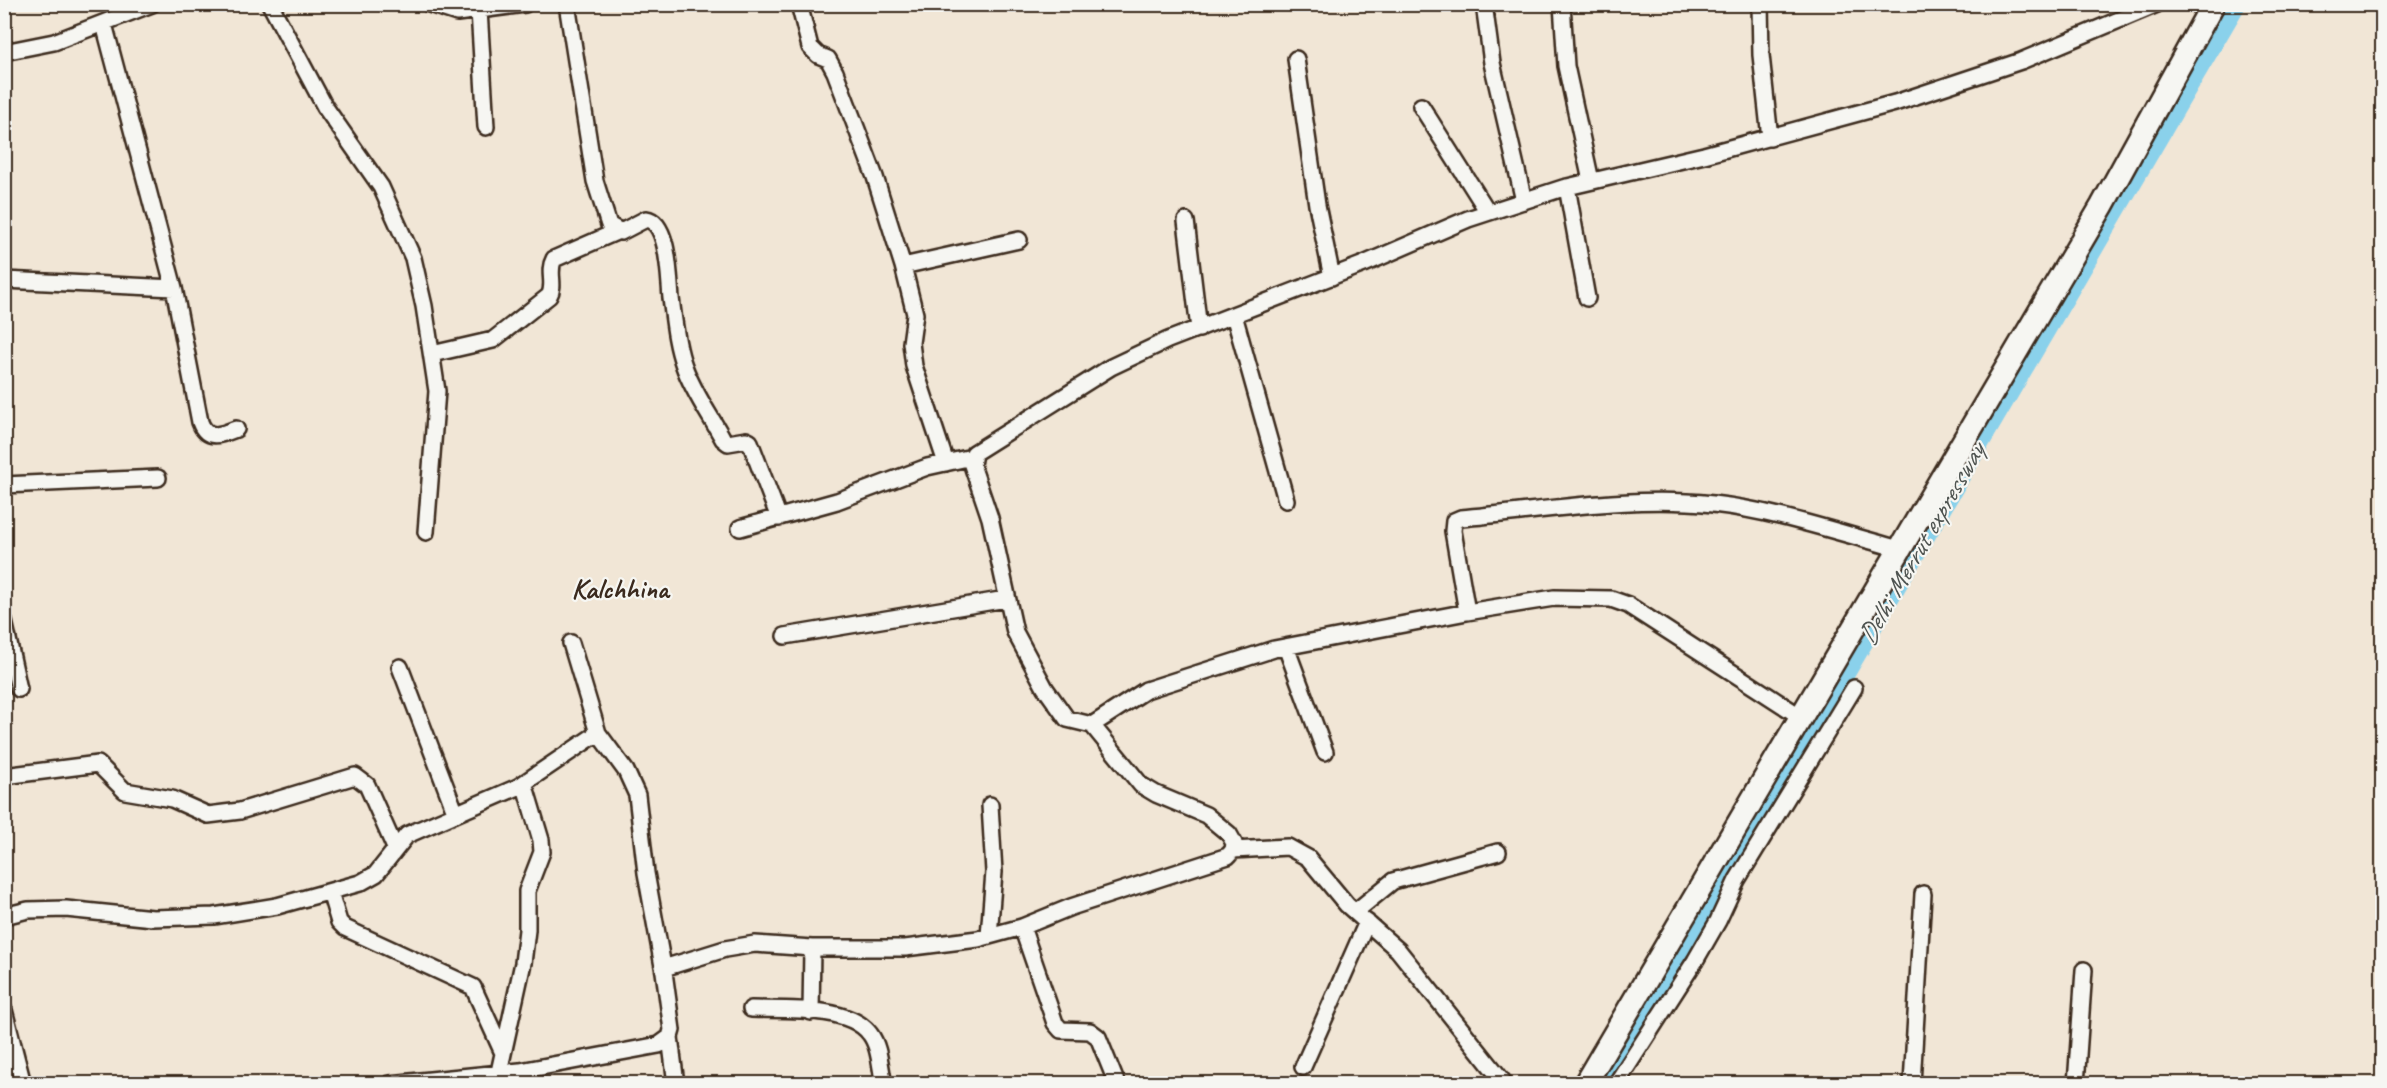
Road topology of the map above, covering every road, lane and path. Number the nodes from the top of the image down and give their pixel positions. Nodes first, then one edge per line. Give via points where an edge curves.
1 (152, 4) edge
2 (270, 4) edge
3 (429, 4) edge
4 (525, 4) edge
5 (567, 4) edge
6 (799, 4) edge
7 (1484, 4) edge
8 (1562, 4) edge
9 (1760, 4) edge
10 (2157, 4) edge
11 (2213, 4) edge
12 (479, 10) junction
13 (104, 24) junction
14 (4, 52) edge
15 (1296, 59) dead end
16 (1421, 106) dead end
17 (486, 127) dead end
18 (1770, 138) junction
19 (1591, 181) junction
20 (1567, 187) junction
21 (1524, 201) junction
22 (1488, 212) junction
23 (1186, 221) dead end
24 (616, 232) junction
25 (1019, 240) dead end
26 (903, 266) junction
27 (1332, 277) junction
28 (4, 280) edge
29 (174, 288) junction
30 (1587, 298) dead end
31 (1234, 315) junction
32 (1199, 328) junction
33 (432, 354) junction
34 (236, 429) dead end
35 (972, 457) junction
36 (946, 463) junction
37 (158, 478) dead end
38 (4, 485) edge
39 (1286, 500) dead end
40 (779, 518) junction
41 (740, 528) dead end
42 (426, 532) dead end
43 (1900, 549) junction
44 (1006, 600) junction
45 (1467, 612) junction
46 (4, 621) edge
47 (785, 636) dead end
48 (571, 643) dead end
49 (1286, 646) junction
50 (400, 667) dead end
51 (1854, 688) dead end
52 (19, 689) dead end
53 (1801, 717) junction
54 (1092, 724) junction
55 (598, 733) junction
56 (1325, 752) dead end
57 (4, 776) edge
58 (524, 783) junction
59 (990, 805) dead end
60 (456, 814) junction
61 (394, 848) junction
62 (1233, 850) junction
63 (1498, 852) dead end
64 (330, 892) junction
65 (1923, 894) dead end
66 (4, 916) edge
67 (1361, 917) junction
68 (1022, 927) junction
69 (989, 936) junction
70 (812, 948) junction
71 (2084, 970) dead end
72 (664, 972) junction
73 (751, 1009) dead end
74 (4, 1010) edge
75 (811, 1012) junction
76 (670, 1037) junction
77 (503, 1053) junction
78 (1303, 1067) dead end
79 (499, 1071) junction
80 (1498, 1081) edge
81 (23, 1083) edge
82 (390, 1083) edge
83 (676, 1083) edge
84 (884, 1083) edge
85 (1117, 1083) edge
86 (1585, 1083) edge
87 (1616, 1083) edge
88 (1912, 1083) edge
89 (2076, 1083) edge

1 - 13 street
2 - 33 street via 314,87 381,187 400,224 413,258
3 - 12 street via 457,12
4 - 12 street
5 - 24 street via 595,181 609,225
6 - 26 street via 810,47 828,59 835,72 875,177
7 - 21 street via 1492,63
8 - 19 street via 1566,66
9 - 18 street
10 - 18 street via 2021,61 1896,103
11 - 43 street via 2096,216
12 - 17 street
13 - 14 street via 54,42
13 - 29 street
15 - 27 street via 1317,205
16 - 22 street
18 - 19 street
19 - 20 street
20 - 21 street
20 - 30 street
21 - 22 street
22 - 27 street
23 - 32 street
24 - 33 street via 554,259 549,296 493,340
24 - 40 street via 646,219 658,227 667,256 684,367 723,439 728,443 750,442
25 - 26 street
26 - 36 street via 915,314 911,343 914,366
27 - 31 street
28 - 29 street
29 - 34 street via 203,430 210,436 220,436
31 - 32 street
31 - 39 street
32 - 35 street via 1111,367 980,448
33 - 42 street via 437,417
35 - 36 street
35 - 44 street via 990,518
36 - 40 street
37 - 38 street
40 - 41 street
43 - 45 street via 1713,504 1637,502 1461,518 1454,521 1453,531
43 - 53 street
44 - 47 street
44 - 54 street via 1015,632 1062,714 1071,722
45 - 49 street
45 - 53 street via 1554,598 1611,599 1643,614
46 - 52 street
48 - 55 street
49 - 54 street via 1146,690
49 - 56 street
50 - 60 street
51 - 87 street via 1737,879 1695,961
53 - 86 street
54 - 62 street via 1141,785 1220,824 1234,843
55 - 58 street
55 - 72 street via 638,795 646,873
57 - 61 street via 98,764 125,791 172,799 208,815 240,811 355,776 367,785
58 - 60 street
58 - 77 street via 542,852 526,891 526,945
59 - 69 street via 994,872
60 - 61 street via 407,835
61 - 64 street via 370,879
62 - 67 street via 1297,850
62 - 68 street via 1219,860 1071,907
63 - 67 street via 1393,881
64 - 66 street via 214,916 153,918 66,909 28,910
64 - 77 street via 339,922 345,928 473,987
65 - 88 street
67 - 78 street
67 - 80 street via 1398,950
68 - 69 street
68 - 85 street via 1055,1023 1061,1030 1090,1031 1098,1037
69 - 70 street via 905,948
70 - 72 street via 741,946 674,964
70 - 75 street
71 - 89 street
72 - 76 street
73 - 75 street
74 - 81 street
75 - 84 street via 849,1019 870,1034
76 - 79 street via 651,1048 520,1071
76 - 83 street
77 - 79 street
79 - 82 street

